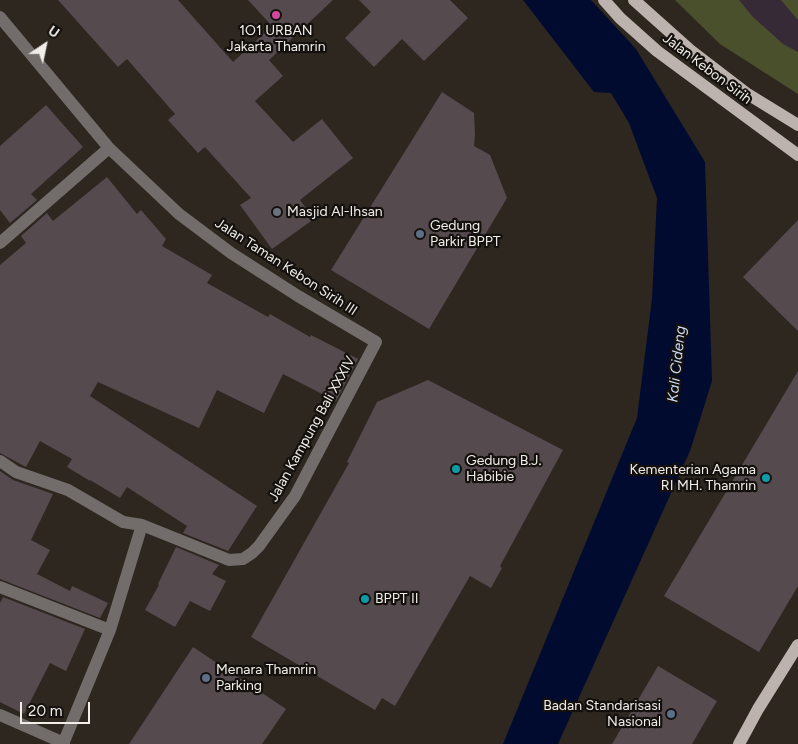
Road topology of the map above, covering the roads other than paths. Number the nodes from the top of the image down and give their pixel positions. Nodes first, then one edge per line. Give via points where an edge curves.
1 (604, 0) edge
2 (634, 0) edge
3 (0, 18) edge
4 (798, 126) edge
5 (109, 148) junction
6 (798, 155) edge
7 (0, 243) edge
8 (376, 342) joint
9 (0, 461) edge
10 (142, 525) junction
11 (0, 587) edge
12 (110, 630) junction
13 (798, 645) edge
14 (0, 715) edge
15 (64, 743) edge
16 (739, 744) edge

1 - 6 main road, Jalan Kebon Sirih via 657,51
2 - 4 main road, Jalan Kebon Sirih via 690,50 746,93
3 - 5 street, Jalan Taman Kebon Sirih III
5 - 7 street
5 - 8 street, Jalan Taman Kebon Sirih III via 179,214 231,253
8 - 10 street, Jalan Kampung Bali XXXIV via 295,496 252,553 243,559 229,560
9 - 10 street, Jalan Kampung Bali XXXIV via 16,472 68,490 123,522
10 - 12 street
11 - 12 street
12 - 15 street
13 - 16 main road
14 - 15 street

